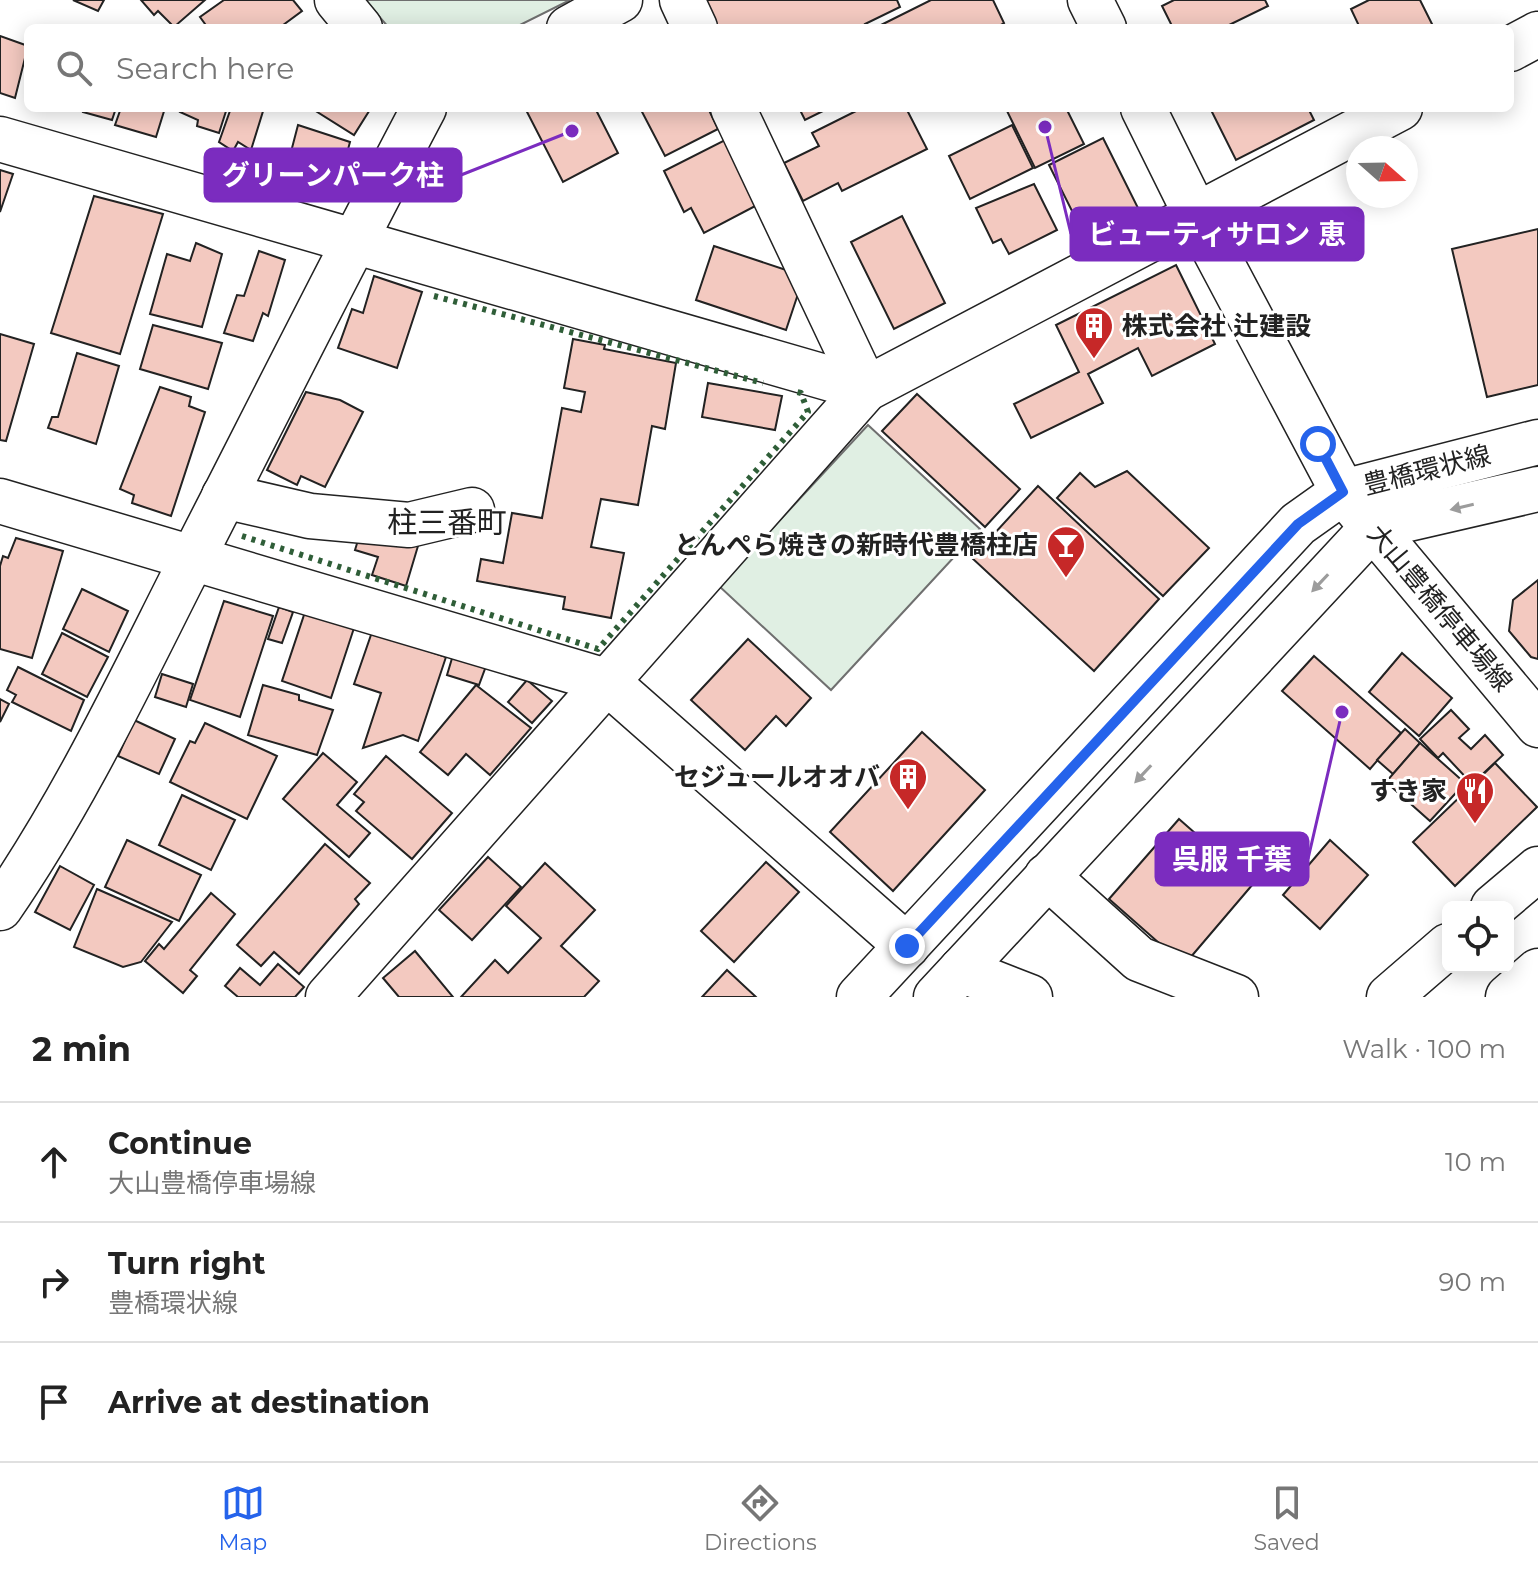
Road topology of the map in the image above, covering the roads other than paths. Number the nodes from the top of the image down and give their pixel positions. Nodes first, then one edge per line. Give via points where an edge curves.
1 (337, 0) edge
2 (620, 0) edge
3 (682, 0) edge
4 (1090, 0) edge
5 (1529, 0) edge
6 (1538, 19) edge
7 (357, 24) edge
8 (576, 24) edge
9 (693, 24) edge
10 (1102, 24) edge
11 (1538, 34) edge
12 (1514, 47) edge
13 (422, 112) edge
14 (735, 112) edge
15 (1145, 112) edge
16 (1392, 112) edge
17 (0, 139) edge
18 (1196, 215) junction
19 (352, 242) junction
20 (866, 389) junction
21 (1538, 442) edge
22 (1538, 489) edge
23 (1343, 492) junction
24 (224, 496) junction
25 (0, 501) edge
26 (472, 510) dead end
27 (1373, 527) junction
28 (194, 556) junction
29 (606, 681) junction
30 (1538, 725) edge
31 (1538, 869) edge
32 (1047, 876) junction
33 (1500, 901) edge
34 (0, 908) edge
35 (907, 946) junction
36 (1442, 951) edge
37 (1538, 971) edge
38 (948, 984) edge
39 (1166, 984) edge
40 (328, 997) edge
41 (859, 997) edge
42 (1030, 997) edge
43 (1236, 997) edge
44 (1389, 997) edge
45 (1508, 997) edge

1 - 7 street
2 - 8 street
3 - 9 street
4 - 10 street
5 - 6 street
11 - 12 street
13 - 19 street
14 - 20 street
15 - 18 street, 大山豊橋停車場線
16 - 18 street
17 - 19 street
18 - 20 street
18 - 23 street, 大山豊橋停車場線
19 - 20 street
19 - 24 street
20 - 29 street
21 - 23 street, 豊橋環状線
22 -> 27 street, 豊橋環状線
23 - 27 street, 大山豊橋停車場線
23 - 35 street, 豊橋環状線 via 1298,524
24 - 26 street via 310,516 409,525
24 - 28 street
25 - 28 street
27 - 30 street, 大山豊橋停車場線
27 -> 32 street, 豊橋環状線
28 - 29 street
28 - 34 street via 44,844
29 - 35 street
29 - 40 street
31 - 33 street
32 - 38 street, 豊橋環状線
32 - 39 street
35 - 41 street, 豊橋環状線
36 - 44 street
37 - 45 street
38 - 42 street
39 - 43 street

